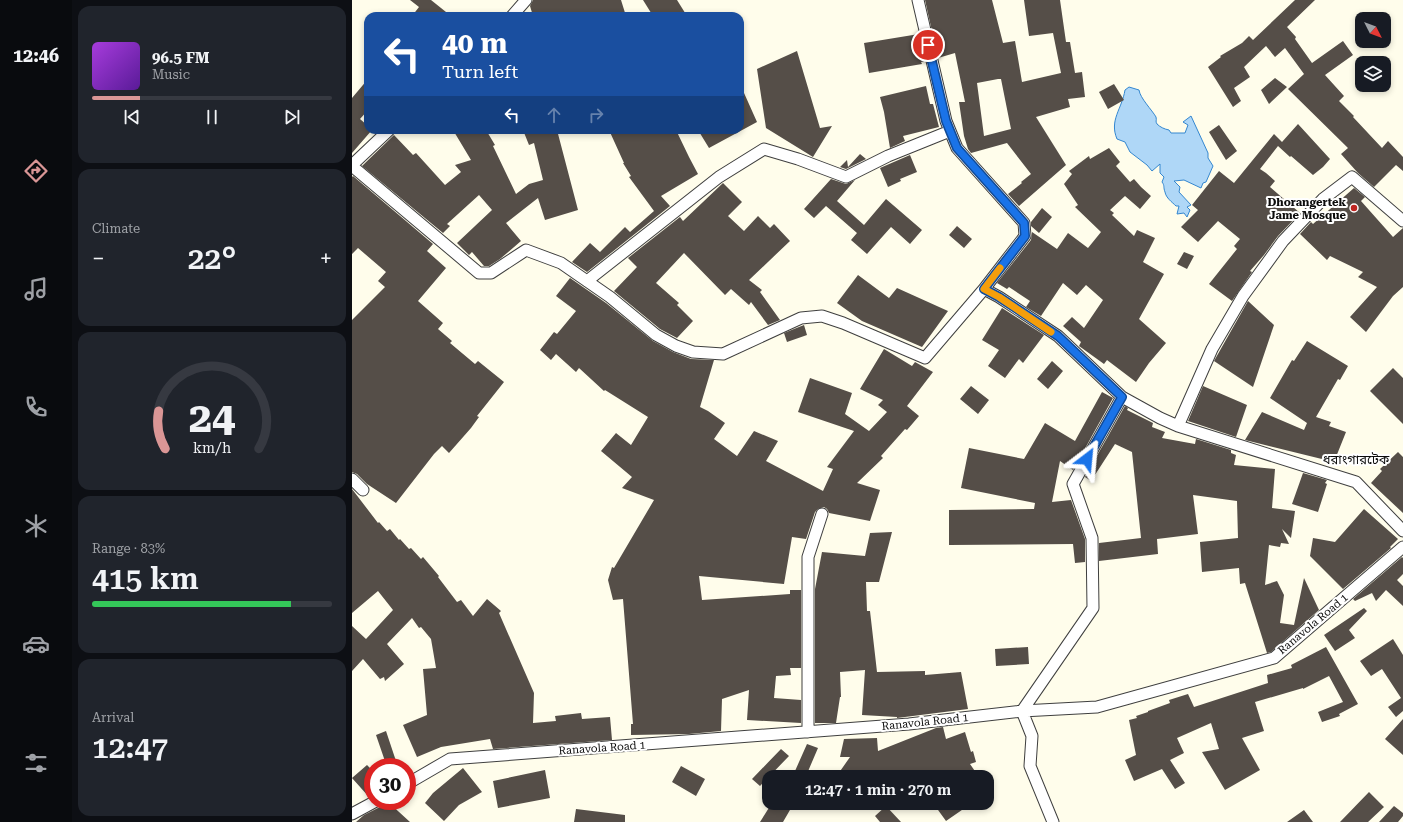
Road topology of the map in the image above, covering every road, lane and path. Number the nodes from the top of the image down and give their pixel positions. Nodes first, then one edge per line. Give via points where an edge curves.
1 (526, 0) edge
2 (918, 0) edge
3 (516, 12) edge
4 (950, 131) junction
5 (385, 134) edge
6 (352, 166) edge
7 (1403, 221) edge
8 (587, 281) junction
9 (984, 289) junction
10 (1122, 397) junction
11 (1178, 426) junction
12 (352, 479) edge
13 (363, 490) dead end
14 (822, 514) dead end
15 (1403, 531) edge
16 (1403, 547) edge
17 (1022, 711) junction
18 (808, 732) junction
19 (416, 779) edge
20 (364, 808) edge
21 (352, 814) edge
22 (1053, 822) edge

1 - 3 street
2 - 4 street
4 - 8 street via 888,156 846,177 798,158 764,149 719,177
4 - 9 street via 957,148 1024,223 1025,236
5 - 6 street
6 - 8 street via 479,273 491,273 526,250 561,263
7 - 11 street via 1352,177 1323,199 1283,241 1243,296 1212,349
8 - 9 street via 656,335 676,346 693,352 722,354 801,318 822,316 925,358
9 - 10 street via 1058,336
10 - 11 street
10 - 17 street via 1073,484 1092,538 1093,608
11 - 15 street via 1356,482
12 - 13 street
14 - 18 street via 808,557
16 - 17 street, Ranavola Road 1 via 1274,658 1097,707
17 - 18 street, Ranavola Road 1
17 - 22 street via 1032,736 1030,766
18 - 19 street, Ranavola Road 1 via 450,759
20 - 21 street

